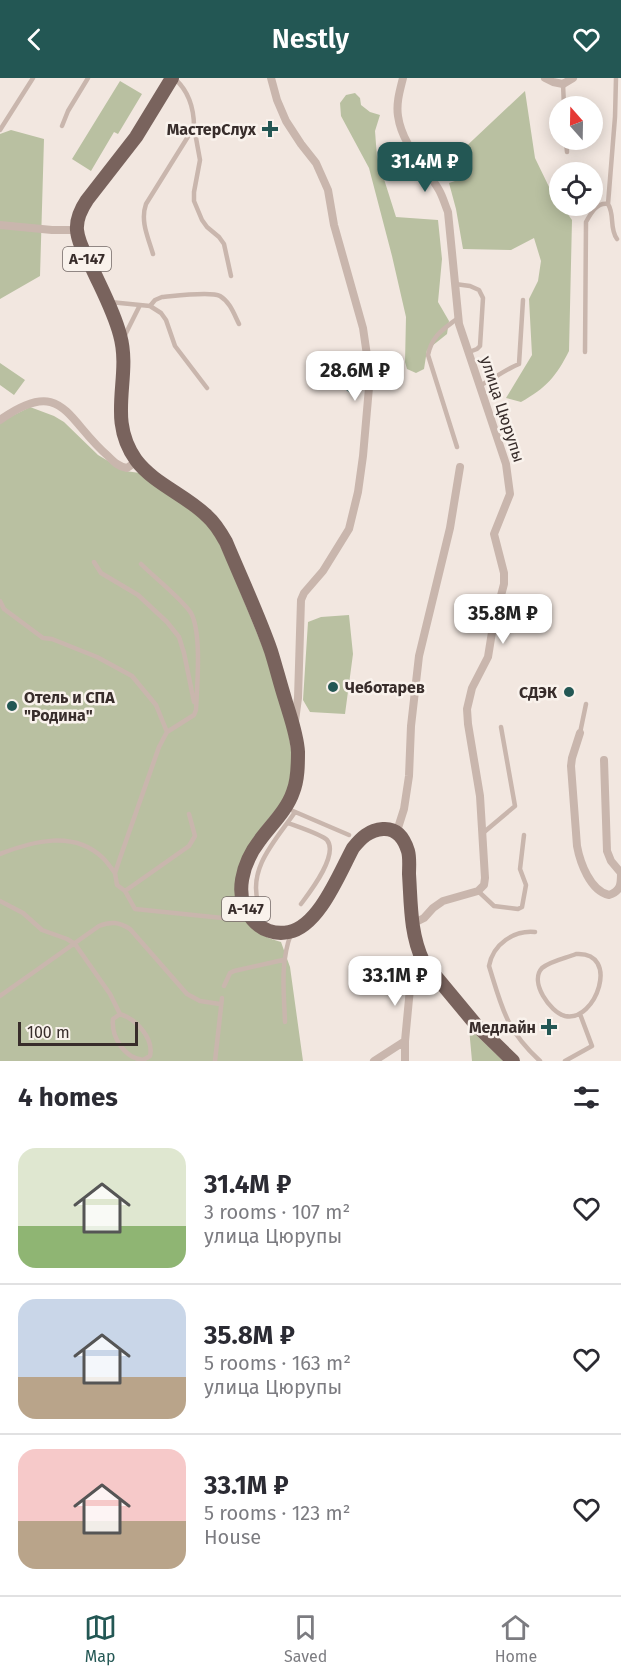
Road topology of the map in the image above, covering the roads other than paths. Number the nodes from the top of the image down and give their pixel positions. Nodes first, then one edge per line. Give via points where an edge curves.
1 (33, 78) edge
2 (88, 78) edge
3 (173, 78) edge
4 (271, 78) edge
5 (403, 78) edge
6 (545, 78) edge
7 (573, 78) edge
8 (616, 78) edge
9 (563, 84) junction
10 (564, 96) edge
11 (62, 126) dead end
12 (194, 127) junction
13 (0, 130) edge
14 (608, 204) junction
15 (0, 225) edge
16 (77, 230) junction
17 (617, 239) dead end
18 (153, 254) dead end
19 (231, 276) dead end
20 (455, 284) junction
21 (523, 300) dead end
22 (108, 302) junction
23 (140, 305) junction
24 (150, 306) junction
25 (458, 318) junction
26 (239, 324) dead end
27 (122, 342) junction
28 (469, 352) junction
29 (585, 352) dead end
30 (479, 386) junction
31 (207, 388) dead end
32 (0, 420) edge
33 (457, 447) dead end
34 (137, 461) junction
35 (460, 466) dead end
36 (94, 561) dead end
37 (141, 564) dead end
38 (0, 601) edge
39 (586, 704) dead end
40 (196, 710) junction
41 (294, 727) junction
42 (501, 727) dead end
43 (167, 732) junction
44 (580, 733) joint
45 (604, 760) dead end
46 (290, 810) junction
47 (189, 814) dead end
48 (288, 823) junction
49 (397, 831) junction
50 (483, 833) junction
51 (349, 834) dead end
52 (524, 835) dead end
53 (0, 854) edge
54 (116, 873) junction
55 (125, 891) junction
56 (478, 891) junction
57 (0, 901) edge
58 (258, 902) dead end
59 (302, 904) dead end
60 (247, 912) junction
61 (412, 924) junction
62 (291, 932) junction
63 (535, 932) dead end
64 (75, 944) junction
65 (283, 960) junction
66 (425, 966) junction
67 (224, 986) dead end
68 (0, 996) edge
69 (120, 1014) junction
70 (580, 1014) junction
71 (285, 1022) dead end
72 (405, 1041) junction
73 (150, 1056) junction
74 (154, 1061) edge
75 (215, 1061) edge
76 (374, 1061) edge
77 (405, 1061) edge
78 (513, 1061) edge
79 (540, 1061) edge
80 (566, 1061) edge

1 - 13 lane
2 - 11 lane
3 - 12 lane via 189,97
3 - 16 main road, А-147 via 136,137 80,211
4 - 41 street via 286,121 316,163 328,190 363,328 370,376 352,521 302,600
5 - 20 street, улица Цюрупы via 398,100 400,126 448,212
6 - 9 street
7 - 9 street
8 - 14 lane
9 - 10 lane
12 - 18 lane via 144,210
12 - 19 lane via 200,160 194,201 202,220 224,244
14 - 17 lane
14 - 29 lane via 596,207 586,222
15 - 16 street
16 - 22 main road, А-147
20 - 25 street, улица Цюрупы
20 - 28 lane via 479,290 483,298 480,346
21 - 30 lane via 519,364
22 - 23 lane
22 - 27 main road, А-147
23 - 24 lane
23 - 27 lane
24 - 26 lane via 162,297 217,295 232,308
24 - 31 lane via 166,320 175,346
25 - 28 street, улица Цюрупы
25 - 33 lane via 437,334 428,355
27 - 34 main road, А-147 via 121,423
28 - 30 street, улица Цюрупы
30 - 50 street, улица Цюрупы via 510,485 494,534 504,584 488,657 472,688 467,709
32 - 34 street via 29,403 51,402 70,413 117,465 127,468
34 - 41 main road, А-147 via 208,516 226,542 271,651
35 - 49 street via 450,528 419,656 409,776
36 - 40 lane via 101,573 138,594 179,637
37 - 40 lane via 184,604 194,621 198,656
38 - 43 lane via 4,609 43,638 97,657 132,676 156,705
39 - 44 lane
40 - 43 lane
41 - 46 main road, А-147 via 297,780
42 - 50 lane via 515,806
43 - 54 lane
44 - 45 street via 571,766 579,858 599,891 609,895 620,888 621,873 607,851
46 - 48 lane
46 - 51 lane
46 - 60 main road, А-147 via 258,842 249,858 241,883
47 - 55 lane via 195,836 189,846
48 - 58 lane via 260,864 254,886
48 - 59 lane via 326,838 330,847 328,862
49 - 61 main road via 409,853
49 - 62 main road, А-147 via 379,829 359,840 319,912
50 - 56 street, улица Цюрупы via 485,878
52 - 56 lane via 520,869 526,885 522,907 494,906
53 - 54 lane via 22,845 58,839 80,844 102,856
54 - 55 lane via 117,885
55 - 60 lane via 135,909 242,920
56 - 61 street via 443,901
57 - 64 lane via 23,913 42,930
60 - 62 main road, А-147 via 267,931
61 - 66 main road
62 - 65 lane
63 - 79 lane via 526,931 504,940 489,966 512,1029
64 - 68 lane
64 - 69 lane
64 - 75 lane via 105,923 118,923 135,935 187,994 200,1001 221,1001
65 - 67 lane via 234,971
65 - 71 lane
66 - 72 street via 411,978
66 - 78 main road
69 - 73 lane via 134,1021 148,1040
69 - 73 lane via 113,1019 114,1036 127,1054 136,1059
70 - 70 lane via 570,1017 554,1011 538,980 543,968 585,954 599,961 603,979 593,1001
70 - 80 lane via 592,1046
72 - 76 street
72 - 77 street
73 - 74 lane

